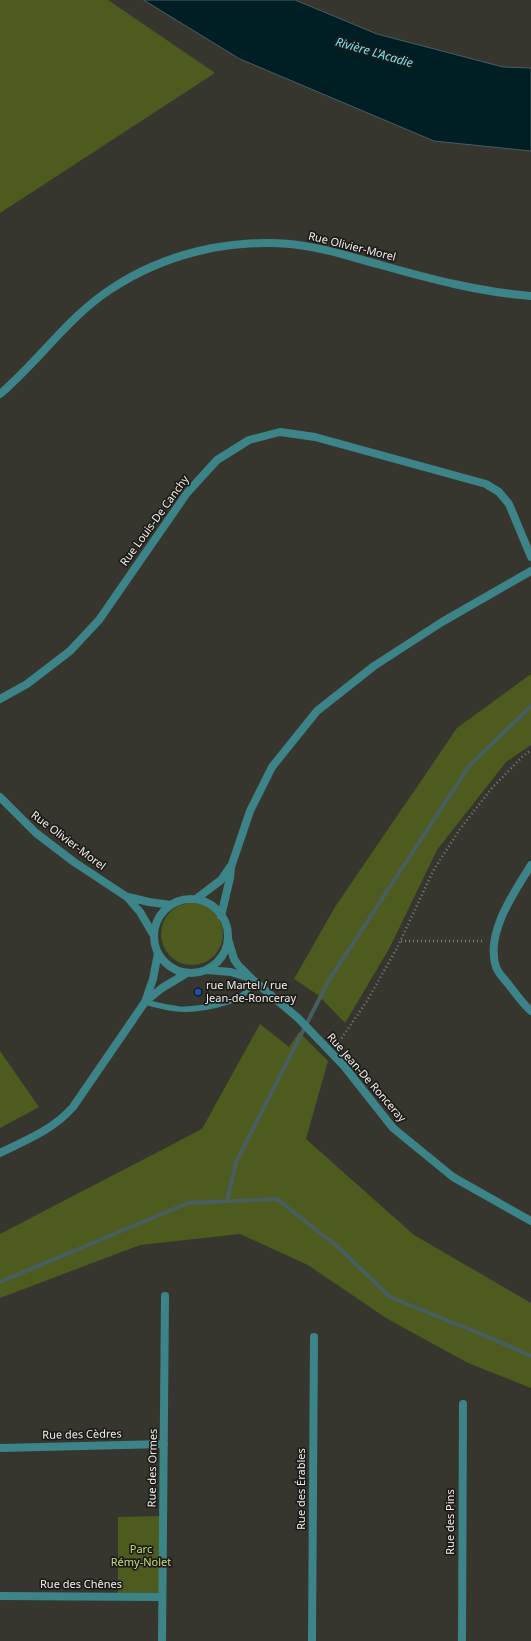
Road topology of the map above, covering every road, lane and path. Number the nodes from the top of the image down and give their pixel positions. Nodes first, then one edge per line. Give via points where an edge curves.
1 (531, 296) edge
2 (0, 394) edge
3 (531, 557) edge
4 (531, 571) edge
5 (0, 699) edge
6 (531, 750) edge
7 (0, 797) edge
8 (531, 865) edge
9 (231, 867) junction
10 (128, 897) junction
11 (196, 899) junction
12 (171, 905) junction
13 (221, 916) junction
14 (153, 934) junction
15 (228, 938) junction
16 (401, 941) junction
17 (493, 941) junction
18 (158, 953) junction
19 (207, 970) junction
20 (187, 973) junction
21 (252, 979) junction
22 (145, 1002) junction
23 (531, 1011) edge
24 (331, 1052) junction
25 (0, 1153) edge
26 (531, 1221) edge
27 (165, 1296) dead end
28 (314, 1337) dead end
29 (463, 1404) dead end
30 (164, 1444) junction
31 (0, 1448) edge
32 (0, 1596) edge
33 (162, 1597) junction
34 (162, 1641) edge
35 (312, 1641) edge
36 (462, 1641) edge

1 - 2 street, Rue Olivier-Morel via 478,289 330,251 290,244 208,248 161,263 112,288 87,307
3 - 5 street, Rue Louis-De Canchy via 509,504 499,492 486,484 315,437 280,432 249,440 217,460 187,493 99,620 70,651 27,684
4 - 9 street via 442,622 374,666 317,711 272,767 250,811
6 - 16 path via 492,788 460,829 433,871
7 - 10 street, Rue Olivier-Morel via 36,833 74,862
8 - 17 street via 514,894
9 - 11 street via 221,880
9 - 13 street
10 - 12 street, Rue Olivier-Morel
10 - 14 street, Rue Olivier-Morel
11 - 12 street via 179,901
11 - 13 street via 215,908
12 - 14 street via 159,917
13 - 15 street
14 - 18 street
15 - 19 street via 219,960
15 - 21 street, Rue Jean-De Ronceray via 234,959
16 - 17 path
16 - 24 path via 366,1001
17 - 23 street via 496,968
18 - 20 street via 170,967
18 - 22 street
19 - 20 street
19 - 21 street, Rue Jean-De Ronceray via 231,972
20 - 22 street
21 - 22 lane via 247,990 239,997 210,1006 177,1009
21 - 24 street, Rue Jean-De Ronceray via 298,1018
22 - 25 street via 73,1107 61,1120
24 - 26 street, Rue Jean-De Ronceray via 393,1128 453,1177
27 - 30 street, Rue des Ormes
28 - 35 street, Rue des Érables
29 - 36 street, Rue des Pins
30 - 31 street, Rue des Cèdres
30 - 33 street, Rue des Ormes
32 - 33 street, Rue des Chênes
33 - 34 street, Rue des Ormes

